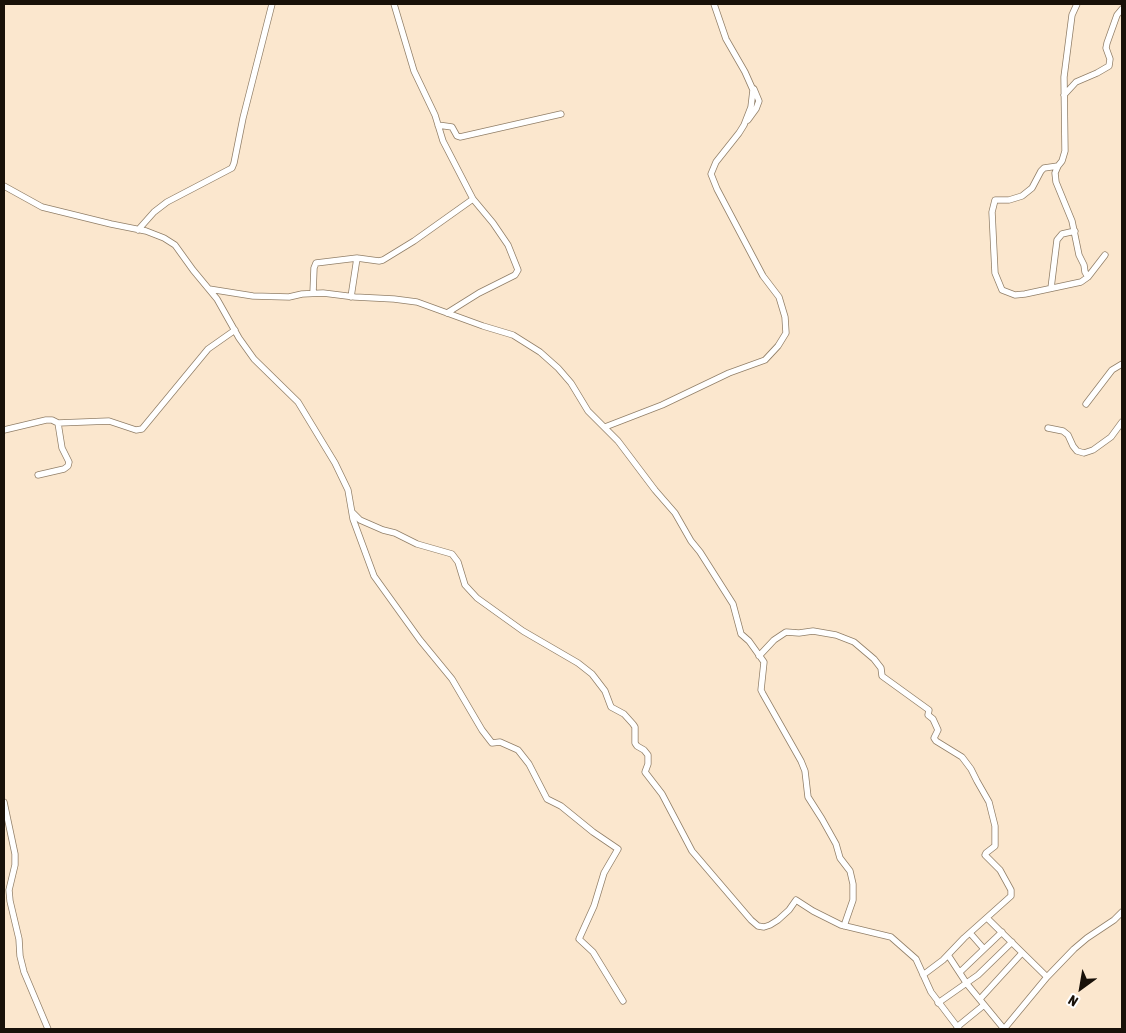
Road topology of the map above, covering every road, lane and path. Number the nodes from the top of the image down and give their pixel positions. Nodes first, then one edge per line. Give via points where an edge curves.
1 (272, 4) edge
2 (394, 4) edge
3 (714, 4) edge
4 (1078, 4) edge
5 (1122, 9) edge
6 (1064, 95) junction
7 (561, 114) dead end
8 (438, 125) junction
9 (1058, 166) junction
10 (4, 186) edge
11 (473, 199) junction
12 (138, 230) junction
13 (1075, 231) junction
14 (1105, 256) dead end
15 (357, 258) junction
16 (1088, 277) junction
17 (1052, 288) junction
18 (209, 289) junction
19 (313, 293) junction
20 (351, 297) junction
21 (447, 313) junction
22 (235, 330) junction
23 (1122, 358) edge
24 (1120, 365) edge
25 (1086, 404) dead end
26 (1122, 422) edge
27 (58, 423) junction
28 (606, 427) junction
29 (1048, 428) dead end
30 (4, 430) edge
31 (38, 475) dead end
32 (352, 512) junction
33 (759, 656) junction
34 (4, 802) edge
35 (10, 880) junction
36 (4, 882) edge
37 (1122, 912) edge
38 (988, 918) junction
39 (844, 926) junction
40 (1002, 932) junction
41 (970, 933) junction
42 (1012, 942) junction
43 (984, 949) junction
44 (1022, 953) junction
45 (948, 955) junction
46 (960, 972) junction
47 (923, 975) junction
48 (1047, 977) junction
49 (967, 984) junction
50 (980, 999) junction
51 (623, 1002) dead end
52 (938, 1003) junction
53 (984, 1005) junction
54 (958, 1028) edge
55 (48, 1029) edge
56 (1004, 1029) edge

1 - 12 street via 232,168 167,202
2 - 8 street via 414,71
3 - 28 street via 726,39 759,101 740,133 716,162 712,174 763,276 778,298 785,317 784,338 764,360
4 - 6 street via 1072,15
5 - 6 street via 1106,43 1110,59 1108,66 1076,82
6 - 9 street via 1064,151
7 - 8 street via 460,137 452,127
8 - 11 street
9 - 13 street via 1055,177
9 - 17 street via 1041,170 1032,188 1022,196 997,199 992,206 994,265 1001,288 1015,294
10 - 12 street via 42,207
11 - 15 street via 383,260
11 - 21 street via 508,245 518,270 517,274
12 - 18 street via 156,234 175,245
13 - 16 street via 1079,255
13 - 17 street via 1062,234 1057,240
14 - 16 street
15 - 19 street via 316,263
15 - 20 street
16 - 17 street
18 - 19 street via 253,296 289,297
18 - 22 street
19 - 20 street
20 - 21 street via 408,300
21 - 28 street via 513,335 540,352 566,376 588,412
22 - 27 street via 208,349 142,429 109,421
22 - 32 street via 254,359 305,412 343,478
23 - 24 street
24 - 25 street
26 - 29 street via 1112,437 1084,453 1077,451 1063,431
27 - 30 street via 46,420
27 - 31 street via 68,466
28 - 33 street via 675,513 733,604 741,634
32 - 39 street via 360,520 383,530 452,554 465,585 477,598 592,674 611,706 633,724 635,743 648,755 645,772 662,794 692,851 750,920 758,926 770,925 796,900
32 - 51 street via 374,576 452,679 492,743 500,742 518,750 547,799 618,849 604,873 579,939 593,952
33 - 38 street via 786,632 813,631 836,635 857,644 878,664 882,676 929,710 928,716 938,730 934,735 936,740 966,762 988,802 995,826 993,862 1011,894
33 - 39 street via 764,662 761,690 805,771 808,798 850,871 853,900
34 - 35 street via 15,854
35 - 36 street
35 - 55 street via 10,901 24,972
37 - 48 street via 1074,949
38 - 40 street
38 - 41 street
39 - 47 street via 891,937 916,959
40 - 42 street
40 - 43 street
41 - 43 street
41 - 45 street
42 - 44 street
42 - 49 street
43 - 46 street
44 - 48 street
44 - 50 street
45 - 46 street
45 - 47 street
46 - 49 street
47 - 52 street
48 - 56 street
49 - 50 street
49 - 52 street
50 - 53 street
52 - 54 street
53 - 54 street
53 - 56 street

